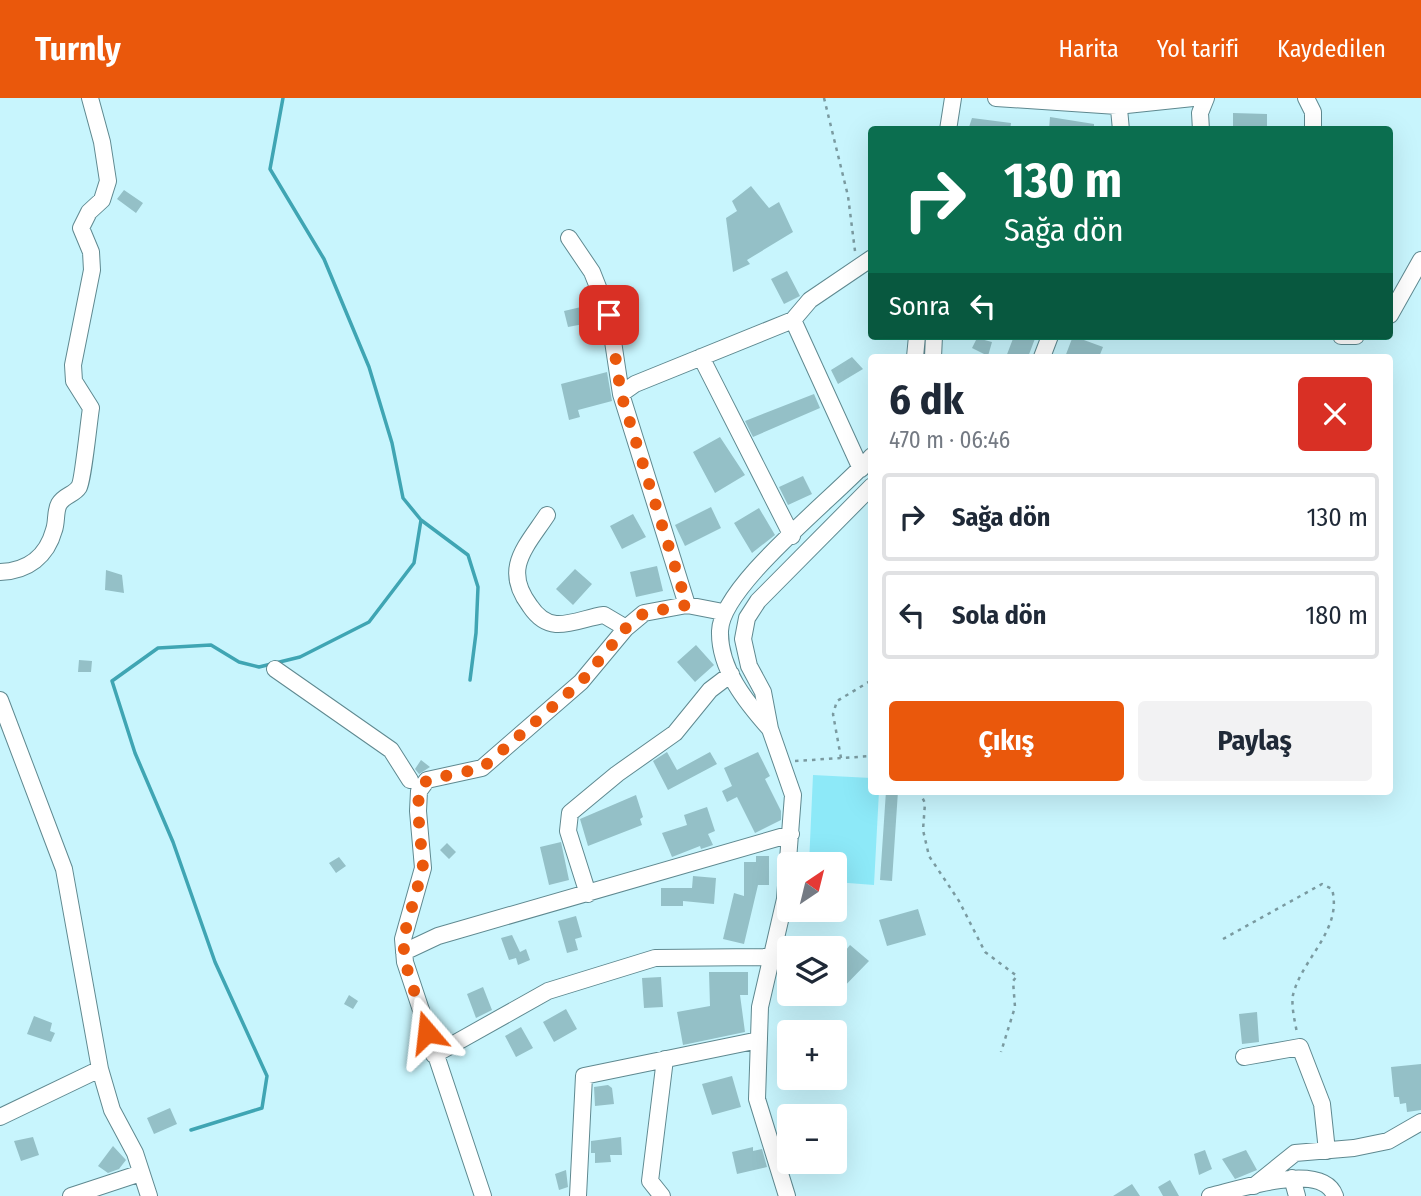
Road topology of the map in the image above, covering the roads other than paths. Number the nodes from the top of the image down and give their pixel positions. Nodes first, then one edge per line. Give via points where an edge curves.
1 (90, 98) edge
2 (953, 98) edge
3 (996, 98) edge
4 (1193, 98) edge
5 (1206, 98) edge
6 (1306, 98) edge
7 (1117, 102) edge
8 (948, 126) edge
9 (1120, 126) edge
10 (1200, 126) edge
11 (1313, 126) edge
12 (569, 238) dead end
13 (1421, 260) edge
14 (864, 262) edge
15 (1393, 310) edge
16 (793, 320) junction
17 (701, 357) junction
18 (621, 394) junction
19 (866, 462) edge
20 (868, 490) edge
21 (547, 515) dead end
22 (792, 536) junction
23 (0, 572) edge
24 (687, 605) junction
25 (723, 612) junction
26 (626, 628) junction
27 (275, 669) dead end
28 (731, 674) junction
29 (0, 700) edge
30 (770, 729) junction
31 (419, 784) junction
32 (790, 834) junction
33 (589, 894) junction
34 (404, 953) junction
35 (770, 957) junction
36 (759, 1040) junction
37 (434, 1055) junction
38 (1244, 1057) dead end
39 (664, 1059) junction
40 (100, 1069) junction
41 (0, 1117) edge
42 (1421, 1122) edge
43 (1327, 1150) junction
44 (141, 1174) junction
45 (1292, 1178) junction
46 (1254, 1186) junction
47 (71, 1196) edge
48 (149, 1196) edge
49 (483, 1196) edge
50 (579, 1196) edge
51 (662, 1196) edge
52 (787, 1196) edge
53 (1210, 1196) edge
54 (1297, 1196) edge
55 (1335, 1196) edge

1 - 23 street via 108,181 102,201 89,212 81,228 92,270 73,365 74,381 91,408 82,480 58,505 46,553 29,565
2 - 8 street
3 - 7 street
4 - 7 street
5 - 10 street
6 - 11 street
7 - 9 street
12 - 18 street via 592,272 609,315
13 - 15 street
14 - 16 street via 810,300
16 - 17 street
16 - 19 street
17 - 18 street
17 - 22 street
18 - 24 street
19 - 22 street
20 - 30 street via 778,579 747,618 743,639 749,666 763,692
21 - 26 street via 517,565 515,580 524,599 538,617 554,624 604,615
22 - 25 street via 747,578
24 - 25 street
24 - 26 street via 644,613
25 - 28 street via 719,632
26 - 31 street via 581,682 482,768
27 - 31 street via 391,750
28 - 30 street via 740,695
28 - 33 street via 710,690 675,733 570,813 568,831
29 - 40 street via 64,869
30 - 32 street via 793,794
31 - 34 street via 423,868 403,939
32 - 33 street
32 - 35 street via 785,899
33 - 34 street via 438,936
34 - 37 street
35 - 36 street
35 - 37 street via 655,958 548,991
36 - 39 street
36 - 52 street via 757,1099
37 - 49 street
38 - 43 street via 1300,1047 1322,1104
39 - 50 street via 584,1076
39 - 51 street via 650,1181
40 - 41 street
40 - 44 street via 112,1110
42 - 43 street via 1388,1141
43 - 46 street via 1295,1153
44 - 47 street
44 - 48 street
45 - 46 street
45 - 54 street
45 - 55 street via 1319,1180 1332,1188
46 - 53 street

